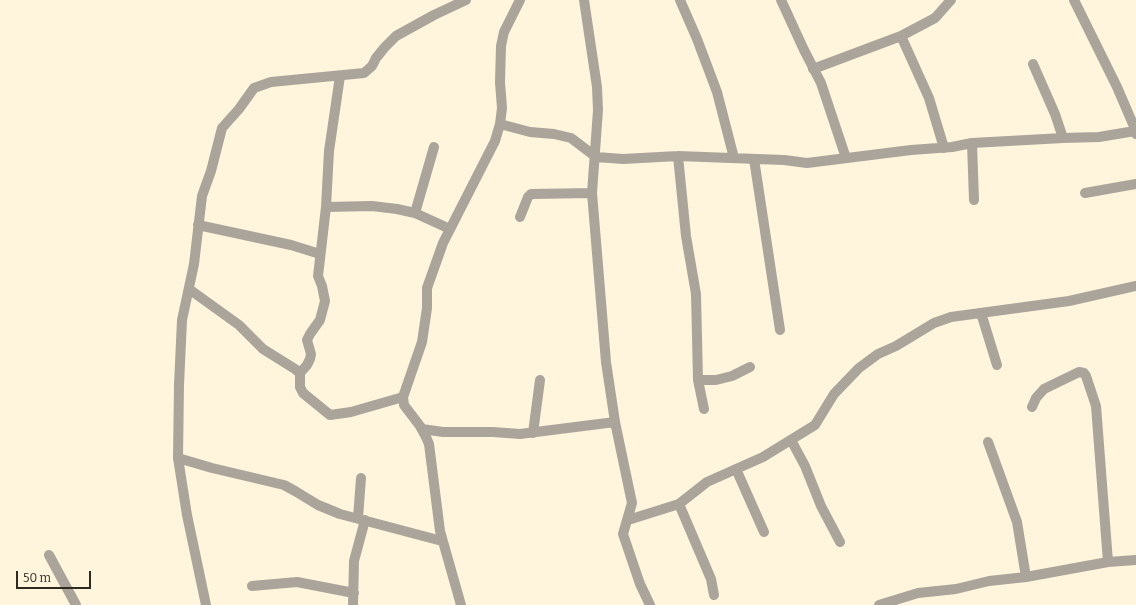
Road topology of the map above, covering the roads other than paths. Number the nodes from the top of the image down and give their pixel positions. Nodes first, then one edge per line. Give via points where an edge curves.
1 (466, 0) edge
2 (520, 0) edge
3 (584, 0) edge
4 (680, 0) edge
5 (781, 0) edge
6 (951, 0) edge
7 (1074, 0) edge
8 (901, 36) junction
9 (1033, 64) dead end
10 (813, 69) junction
11 (340, 76) junction
12 (500, 124) junction
13 (1136, 132) edge
14 (1063, 138) junction
15 (972, 143) junction
16 (434, 147) dead end
17 (944, 148) junction
18 (678, 156) junction
19 (596, 157) junction
20 (734, 158) junction
21 (846, 158) junction
22 (754, 159) junction
23 (1136, 184) edge
24 (592, 193) junction
25 (1085, 193) dead end
26 (974, 200) dead end
27 (326, 207) junction
28 (415, 213) junction
29 (520, 217) dead end
30 (198, 225) junction
31 (450, 229) junction
32 (320, 254) junction
33 (1136, 286) edge
34 (189, 289) junction
35 (981, 314) junction
36 (780, 330) dead end
37 (997, 364) dead end
38 (750, 367) dead end
39 (300, 373) junction
40 (540, 380) dead end
41 (698, 380) junction
42 (403, 397) junction
43 (1032, 407) dead end
44 (704, 409) dead end
45 (615, 422) junction
46 (422, 429) junction
47 (533, 432) junction
48 (792, 440) junction
49 (988, 442) dead end
50 (178, 458) junction
51 (736, 469) junction
52 (361, 478) dead end
53 (679, 504) junction
54 (361, 519) junction
55 (628, 520) junction
56 (764, 532) dead end
57 (442, 541) junction
58 (840, 542) dead end
59 (49, 555) dead end
60 (1136, 560) edge
61 (1108, 562) junction
62 (1026, 577) junction
63 (252, 586) dead end
64 (354, 594) junction
65 (714, 595) dead end
66 (76, 605) edge
67 (206, 605) edge
68 (353, 605) edge
69 (461, 605) edge
70 (650, 605) edge
71 (879, 605) edge

1 - 11 street via 396,36 364,73
2 - 12 street via 504,32 501,46
3 - 19 street via 597,87
4 - 20 street via 717,92
5 - 10 street
6 - 8 street via 935,18
7 - 13 street
8 - 10 street
8 - 17 street via 929,98
9 - 14 street
10 - 21 street via 821,83
11 - 27 street via 329,151
11 - 30 street via 271,82 254,88 222,128 202,196
12 - 19 street via 530,132 571,138
12 - 31 street via 495,141
13 - 14 street
14 - 15 street
15 - 17 street
15 - 26 street
16 - 28 street
17 - 21 street
18 - 19 street via 623,159
18 - 20 street
18 - 41 street via 686,236 696,294
19 - 24 street
20 - 22 street
21 - 22 street via 807,163
22 - 36 street
23 - 25 street
24 - 29 street via 531,194
24 - 45 street via 606,362
27 - 28 street via 372,206
27 - 32 street
28 - 31 street
30 - 32 street via 291,245
30 - 34 street
31 - 42 street via 428,288 422,342
32 - 39 street via 318,276 325,301 320,320 308,340 310,359
33 - 35 street via 1069,301
34 - 39 street via 239,325 263,349
34 - 50 street via 182,320
35 - 37 street
35 - 48 street via 951,317 934,322 878,354 859,368 834,394 815,425
38 - 41 street via 732,376 716,380
39 - 42 street via 300,387 303,393 330,415 351,412
40 - 47 street
41 - 44 street
42 - 46 street via 404,405
43 - 61 street via 1044,389 1079,372 1086,376 1096,406
45 - 47 street
45 - 55 street via 632,503
46 - 47 street via 443,432
46 - 57 street via 431,455 434,496
48 - 51 street
48 - 58 street
49 - 62 street via 1016,522
50 - 54 street via 284,485 318,505
50 - 67 street
51 - 53 street via 707,482
51 - 56 street
52 - 54 street
53 - 55 street
53 - 65 street via 711,579
54 - 57 street
54 - 64 street via 354,561
55 - 70 street via 623,534
57 - 69 street
59 - 66 street
60 - 61 street
61 - 62 street
62 - 71 street via 918,593
63 - 64 street via 297,582
64 - 68 street

